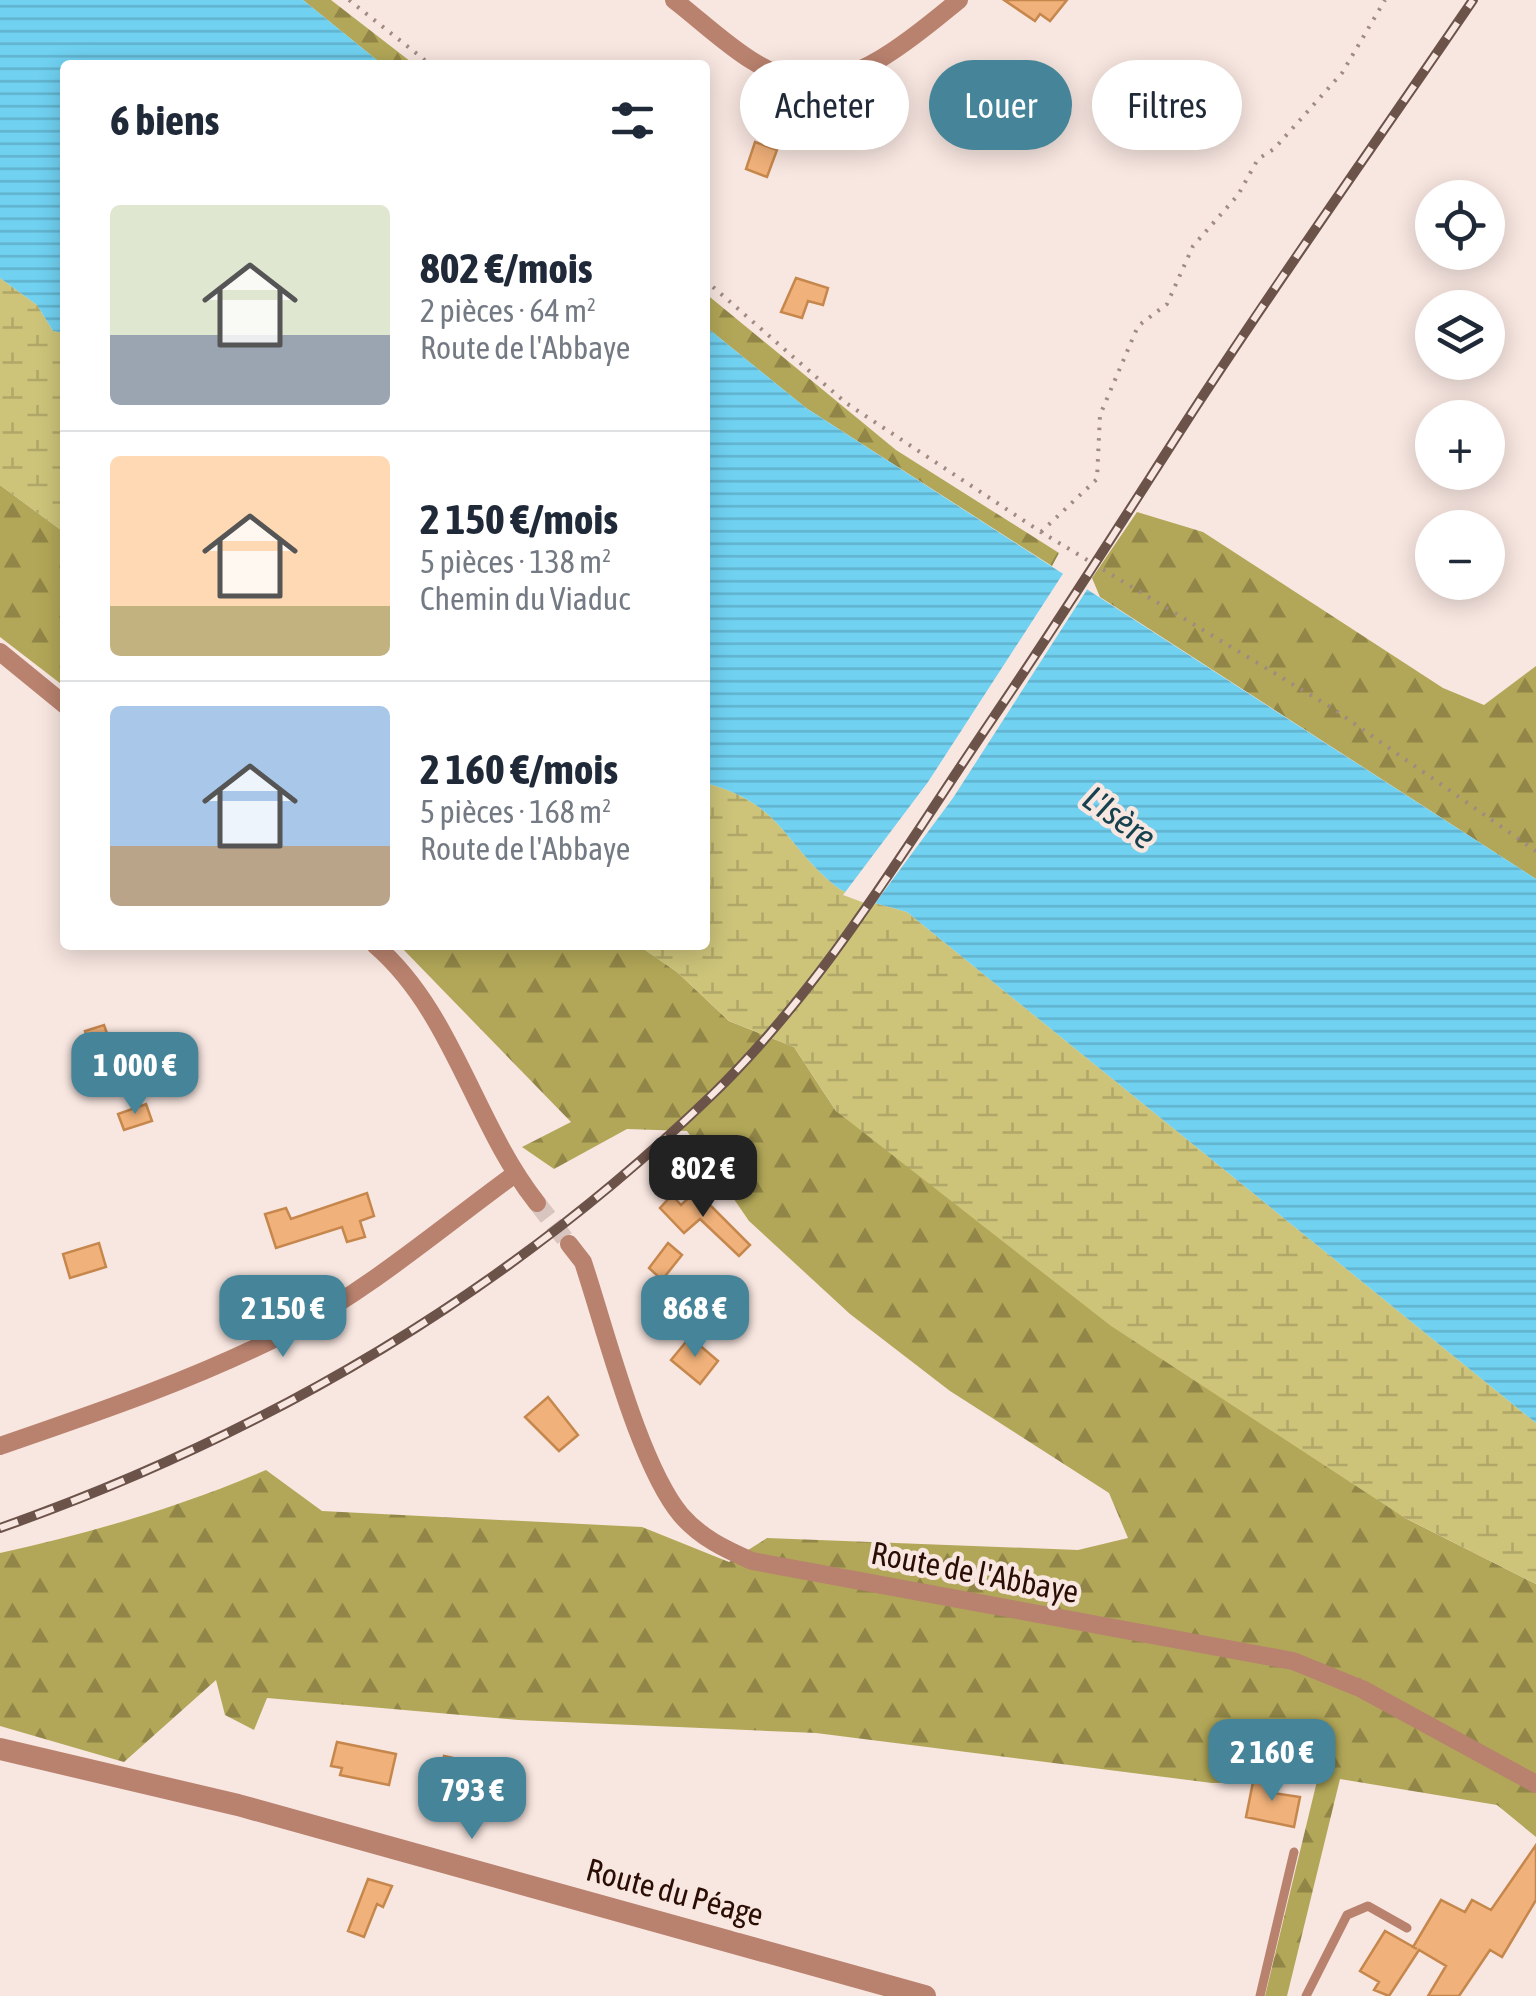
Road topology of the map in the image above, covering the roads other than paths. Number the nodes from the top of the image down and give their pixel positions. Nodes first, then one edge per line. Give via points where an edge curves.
1 (674, 0) edge
2 (959, 0) edge
3 (0, 652) edge
4 (60, 700) edge
5 (381, 950) edge
6 (514, 1174) junction
7 (538, 1203) tunnel mouth
8 (569, 1244) tunnel mouth
9 (0, 1446) edge
10 (0, 1749) edge
11 (1536, 1784) edge
12 (1294, 1852) dead end
13 (1407, 1928) dead end
14 (925, 1996) edge
15 (1260, 1996) edge
16 (1306, 1996) edge

1 - 2 street via 745,55 806,82 898,51
3 - 4 street
5 - 6 street via 402,968 432,1014
6 - 7 street
6 - 9 street via 292,1329 167,1389
8 - 11 street, Route de l'Abbaye via 584,1262 659,1477 679,1512 714,1544 752,1561 1293,1662 1362,1689
10 - 14 street, Route du Péage via 238,1805
12 - 15 lane
13 - 16 lane via 1368,1906 1347,1915

